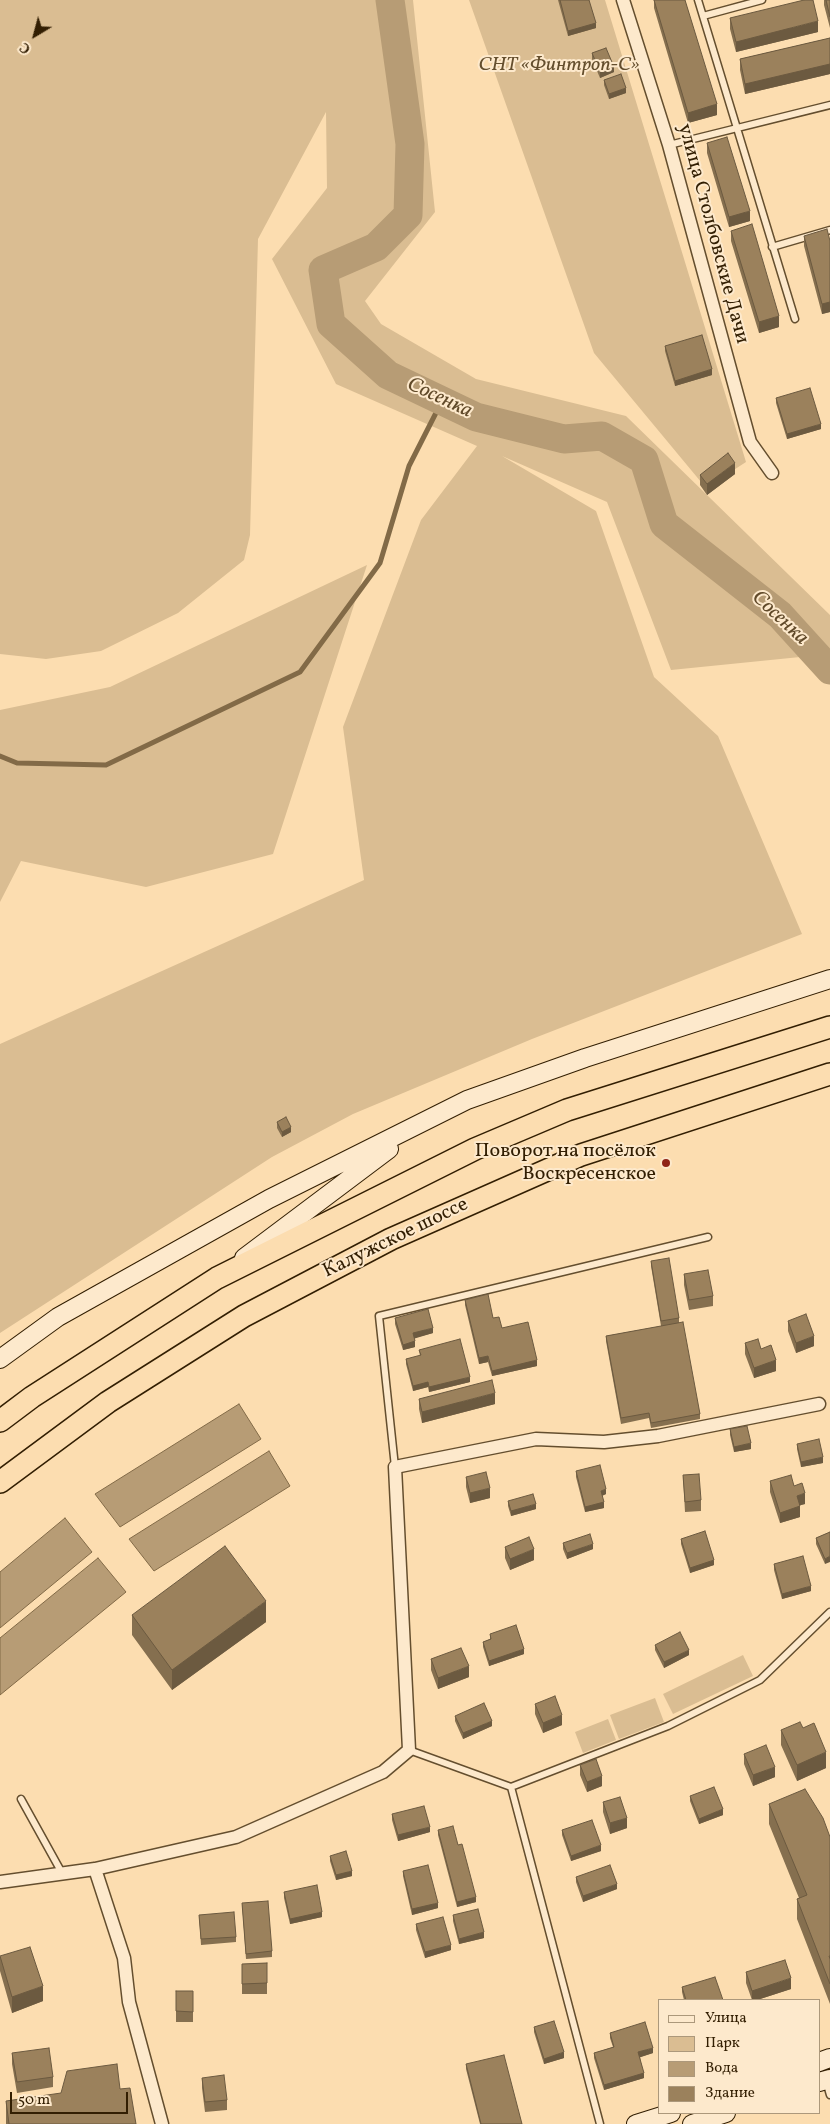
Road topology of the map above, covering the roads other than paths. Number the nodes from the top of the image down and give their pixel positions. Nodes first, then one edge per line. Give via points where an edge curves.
1 (623, 0) edge
2 (698, 0) edge
3 (762, 0) edge
4 (702, 16) junction
5 (830, 105) edge
6 (736, 129) junction
7 (670, 145) junction
8 (830, 230) edge
9 (772, 247) junction
10 (795, 319) dead end
11 (772, 473) dead end
12 (830, 979) edge
13 (827, 1028) edge
14 (830, 1074) edge
15 (430, 1120) junction
16 (708, 1237) dead end
17 (217, 1278) junction
18 (0, 1359) edge
19 (819, 1404) dead end
20 (0, 1421) edge
21 (395, 1467) junction
22 (0, 1482) edge
23 (830, 1612) edge
24 (409, 1750) junction
25 (511, 1788) junction
26 (21, 1799) dead end
27 (95, 1869) junction
28 (62, 1873) junction
29 (0, 1882) edge
30 (668, 2114) edge
31 (723, 2114) edge
32 (162, 2124) edge
33 (600, 2124) edge
34 (636, 2124) edge
35 (692, 2124) edge

1 - 7 street, улица Столбовские Дачи
2 - 4 lane
3 - 4 lane
4 - 6 lane
5 - 6 lane
6 - 7 lane
6 - 9 lane
7 - 11 street, улица Столбовские Дачи via 750,442
8 - 9 lane
9 - 10 lane
12 - 15 main road via 585,1058 468,1100
13 - 17 highway via 567,1110 475,1149
14 - 22 highway, Калужское шоссе via 581,1155 391,1239 244,1316 108,1402
15 - 17 main road
15 - 18 main road via 268,1199 58,1317
16 - 21 lane via 379,1316
17 - 20 highway
19 - 21 street via 658,1436 604,1442 536,1439
21 - 24 street
23 - 25 lane via 760,1680 668,1726
24 - 25 lane
24 - 27 street via 383,1772 244,1834
25 - 33 lane
26 - 28 lane
27 - 28 street
27 - 32 street via 124,1958 129,2002
28 - 29 street
30 - 34 main road
31 - 35 main road

